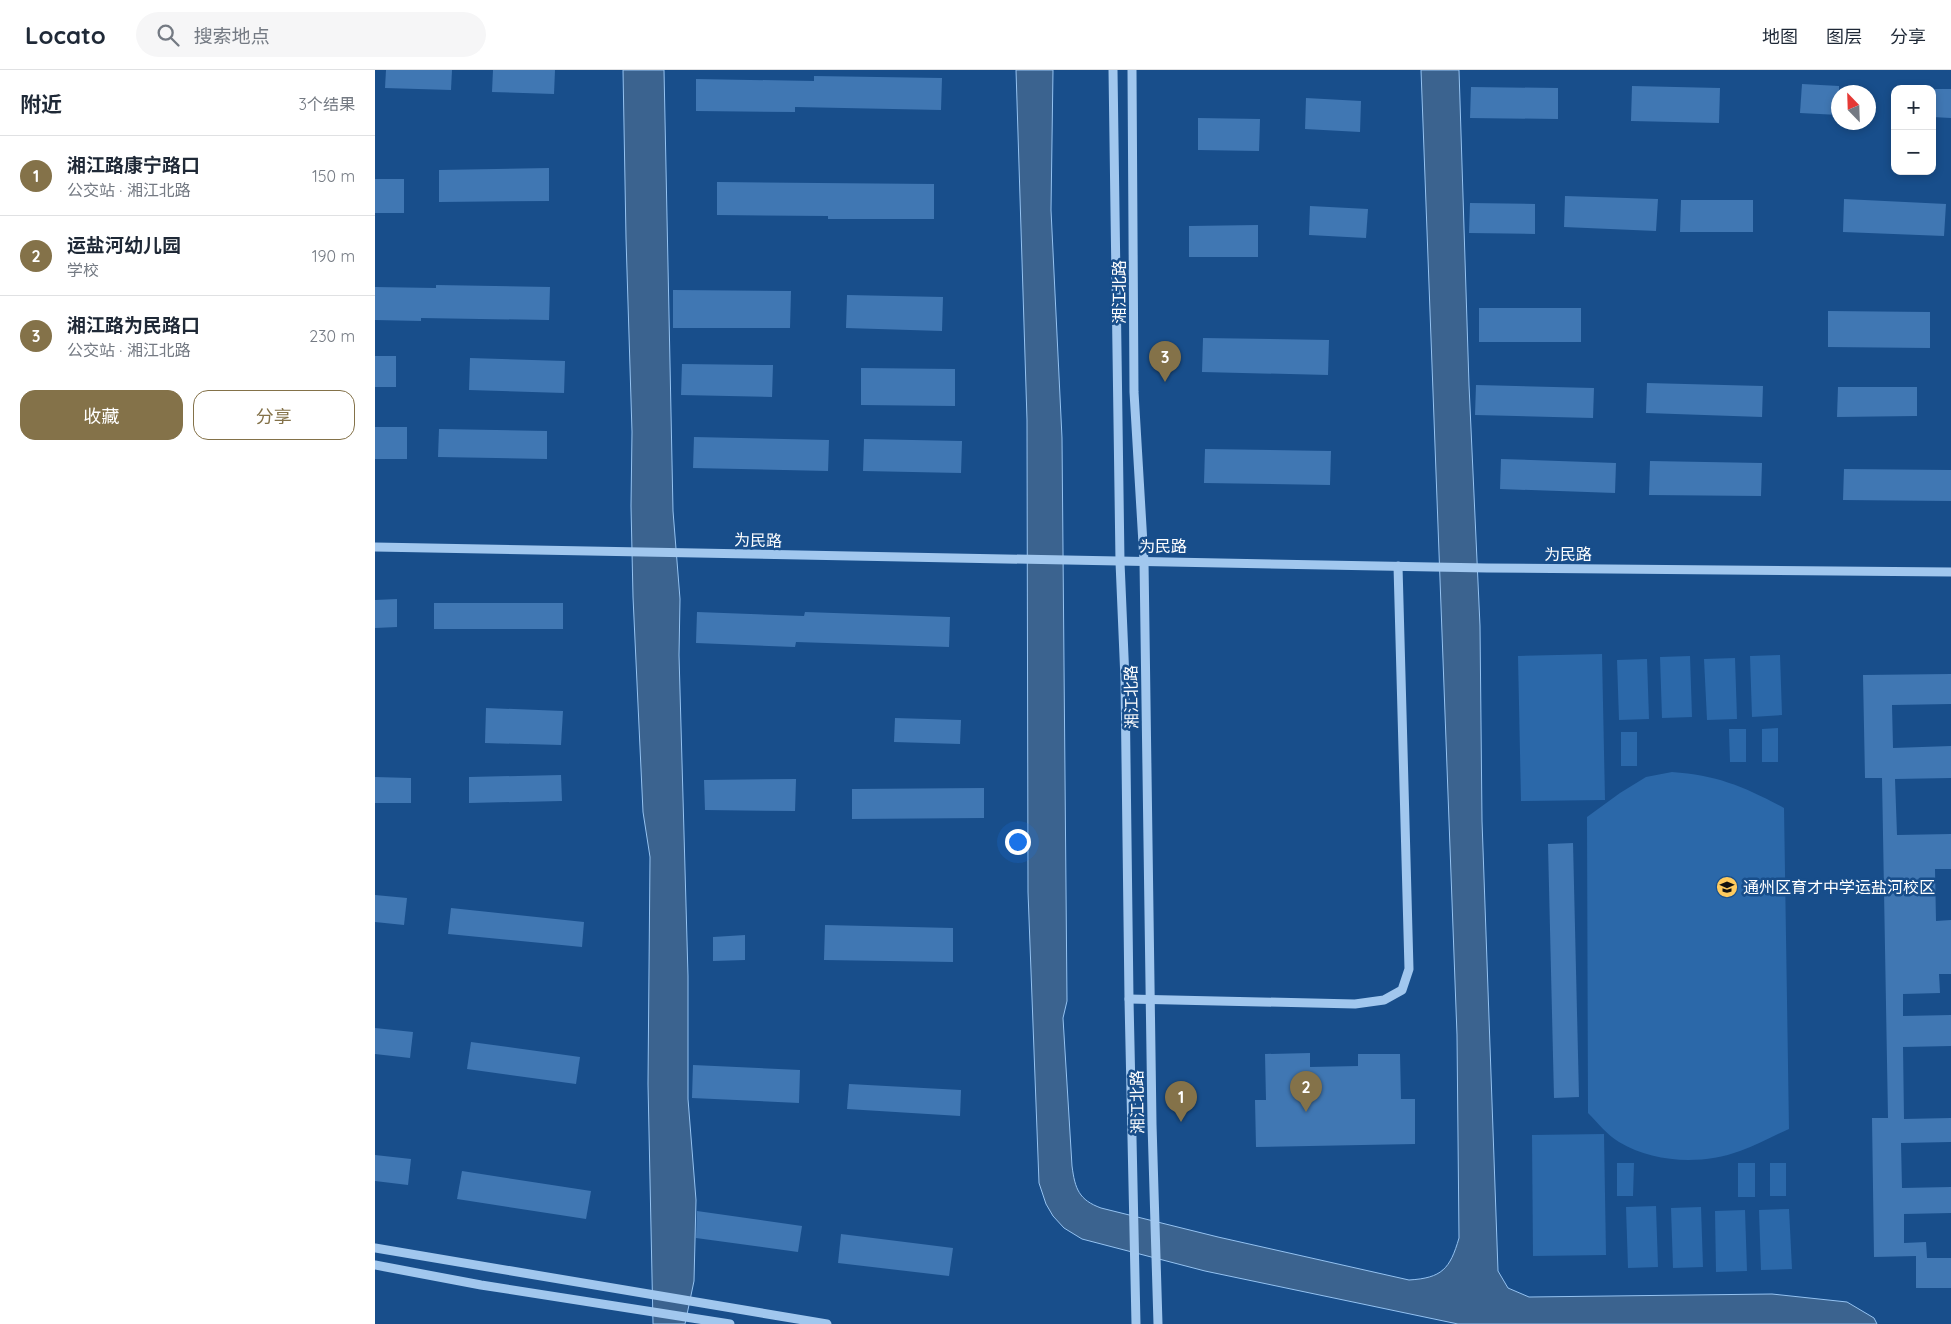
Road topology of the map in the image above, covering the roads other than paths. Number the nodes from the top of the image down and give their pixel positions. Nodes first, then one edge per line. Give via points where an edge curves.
1 (1113, 70) edge
2 (1132, 70) edge
3 (375, 547) edge
4 (1144, 560) junction
5 (1120, 562) junction
6 (1398, 566) junction
7 (1951, 572) edge
8 (1129, 999) junction
9 (1150, 1000) junction
10 (375, 1248) edge
11 (375, 1265) edge
12 (730, 1324) edge
13 (827, 1324) edge
14 (1136, 1324) edge
15 (1158, 1324) edge

1 - 5 street, 湘江北路
2 - 4 street, 湘江北路 via 1135,392
3 - 5 street, 为民路
4 - 5 street, 为民路
4 - 6 street, 为民路
4 - 9 street, 湘江北路
5 - 8 street, 湘江北路 via 1125,680
6 - 7 street, 为民路
6 - 9 street via 1409,969 1403,990 1384,1000 1355,1004
8 - 9 street
8 - 14 street, 湘江北路
9 - 15 street, 湘江北路
10 - 13 street
11 - 12 street

